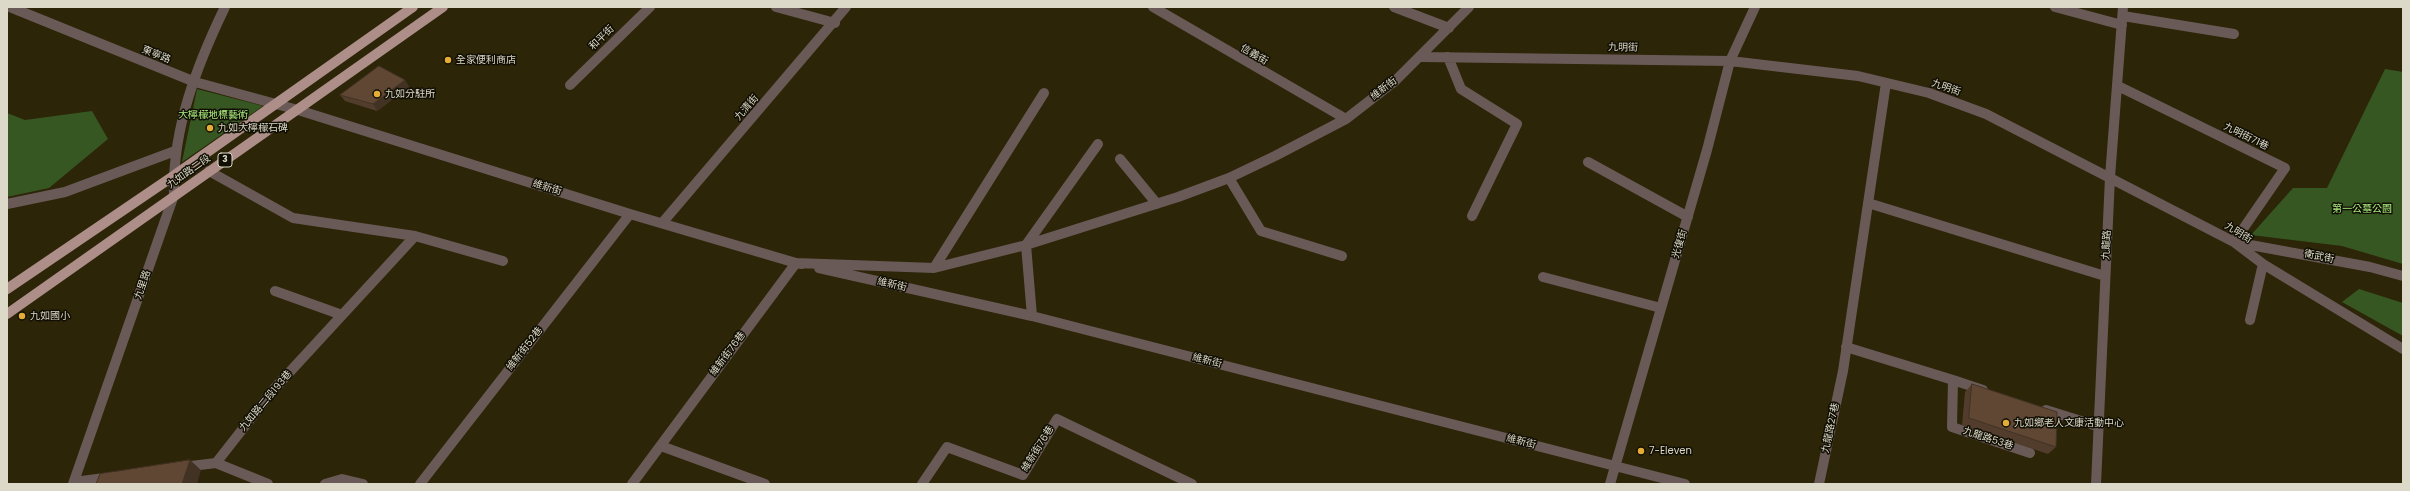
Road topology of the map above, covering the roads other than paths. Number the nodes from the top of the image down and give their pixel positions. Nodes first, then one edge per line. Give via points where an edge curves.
1 (10, 7) edge
2 (225, 7) edge
3 (411, 7) edge
4 (443, 7) edge
5 (650, 7) edge
6 (776, 7) edge
7 (846, 7) edge
8 (1153, 7) edge
9 (1394, 7) edge
10 (1469, 7) edge
11 (1755, 7) edge
12 (2055, 7) edge
13 (2123, 16) edge
14 (835, 23) junction
15 (1449, 28) junction
16 (2234, 34) dead end
17 (1422, 57) junction
18 (1448, 57) junction
19 (1730, 60) junction
20 (195, 82) junction
21 (1886, 83) junction
22 (570, 86) dead end
23 (2118, 86) junction
24 (1044, 93) dead end
25 (273, 104) junction
26 (298, 110) junction
27 (1346, 119) junction
28 (1098, 144) dead end
29 (175, 151) junction
30 (1120, 159) dead end
31 (1588, 162) dead end
32 (209, 171) junction
33 (172, 177) junction
34 (2110, 177) junction
35 (1229, 178) junction
36 (174, 195) junction
37 (1868, 203) junction
38 (7, 204) edge
39 (1157, 204) junction
40 (630, 214) junction
41 (1472, 216) dead end
42 (1688, 217) junction
43 (662, 222) junction
44 (415, 236) junction
45 (2234, 242) junction
46 (1026, 245) junction
47 (1342, 256) dead end
48 (503, 261) dead end
49 (796, 263) junction
50 (2263, 264) junction
51 (934, 268) junction
52 (2105, 276) junction
53 (2403, 276) edge
54 (1543, 277) dead end
55 (7, 289) edge
56 (275, 291) dead end
57 (1661, 308) junction
58 (7, 314) edge
59 (342, 315) junction
60 (1032, 316) junction
61 (2250, 320) dead end
62 (1846, 347) junction
63 (2403, 349) edge
64 (1953, 380) junction
65 (1991, 392) edge
66 (2036, 407) edge
67 (2097, 426) junction
68 (661, 446) junction
69 (2030, 453) edge
70 (216, 463) junction
71 (1616, 466) junction
72 (169, 469) edge
73 (121, 476) edge
74 (74, 483) edge
75 (268, 484) edge
76 (325, 484) edge
77 (363, 484) edge
78 (420, 484) edge
79 (632, 484) edge
80 (765, 484) edge
81 (922, 484) edge
82 (1192, 484) edge
83 (1610, 484) edge
84 (1685, 484) edge
85 (1819, 484) edge
86 (2096, 484) edge

1 - 20 street, 東寧路
2 - 20 street, 九里路 via 208,40
3 - 25 main road, 九如路二段 / 3
4 - 26 main road, 九如路二段 / 3
5 - 22 street, 和平街
6 - 14 street
7 - 14 street, 九清街
8 - 27 street, 信義街
9 - 15 street
10 - 15 street, 維新街
11 - 19 street, 光復街
12 - 13 street
13 - 16 street
13 - 23 street, 九龍路
14 - 43 street, 九清街
15 - 17 street, 維新街
17 - 18 street, 九明街
17 - 27 street, 維新街
18 - 19 street, 九明街
18 - 41 street via 1461,89 1517,124
19 - 21 street, 九明街 via 1858,76
19 - 42 street, 光復街
20 - 25 street, 東寧路
20 - 29 street, 九里路
21 - 34 street, 九明街 via 1929,93 1986,114
21 - 37 street, 九龍路27巷
23 - 34 street, 九龍路
23 - 45 street, 九明街71巷 via 2284,168
24 - 51 street
25 - 26 street, 東寧路
25 - 33 main road, 九如路二段 / 3
26 - 32 main road, 九如路二段 / 3
26 - 40 street, 維新街
27 - 35 street, 維新街
28 - 46 street
29 - 33 street, 九里路
29 - 38 street via 65,192
30 - 39 street
31 - 42 street
32 - 36 main road, 九如路二段 / 3
32 - 44 street via 293,218
33 - 36 street, 九里路
33 - 55 main road, 九如路二段 / 3
34 - 45 street, 九明街
34 - 52 street, 九龍路
35 - 39 street, 維新街
35 - 47 street via 1261,231
36 - 58 main road, 九如路二段 / 3
36 - 74 street, 九里路
37 - 52 street
37 - 62 street, 九龍路27巷
39 - 46 street, 維新街
40 - 43 street, 維新街
40 - 78 street, 維新街52巷
42 - 57 street, 光復街
43 - 49 street, 維新街
44 - 48 street
44 - 59 street, 九如路二段193巷
45 - 50 street, 九明街
45 - 53 street, 衛武街 via 2370,267
46 - 51 street, 維新街
46 - 60 street
49 - 51 street, 維新街
49 - 60 street, 維新街
49 - 68 street, 維新街76巷
50 - 61 street
50 - 63 street, 九明街
52 - 67 street, 九龍路
54 - 57 street
56 - 59 street
57 - 71 street, 光復街
59 - 70 street, 九如路二段193巷 via 274,389
60 - 71 street, 維新街
62 - 64 street
62 - 85 street, 九龍路27巷
64 - 65 street
64 - 69 street, 九龍路53巷 via 1952,427
66 - 67 street
67 - 86 street, 九龍路
68 - 79 street, 維新街76巷
68 - 80 street
70 - 72 street
70 - 75 street
71 - 83 street, 光復街
71 - 84 street
73 - 74 street
76 - 77 street via 342,478
81 - 82 street, 維新街76巷 via 948,447 1023,475 1057,419

